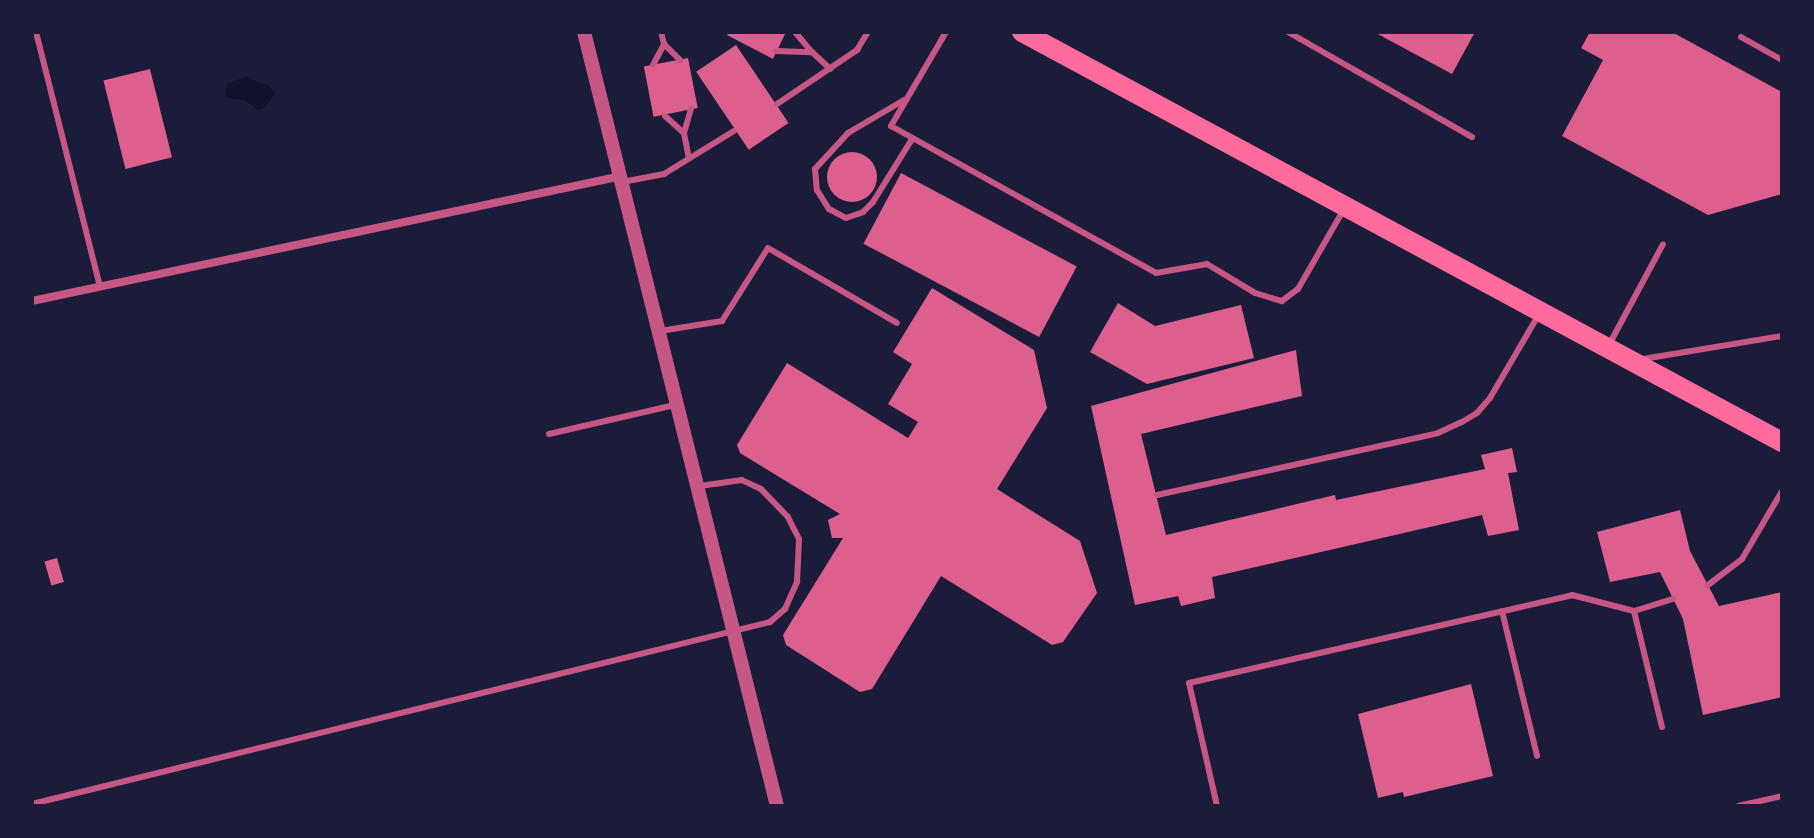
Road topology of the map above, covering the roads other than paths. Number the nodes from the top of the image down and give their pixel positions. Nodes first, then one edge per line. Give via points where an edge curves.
1 (36, 32) edge
2 (587, 32) edge
3 (661, 32) edge
4 (795, 32) edge
5 (868, 32) edge
6 (946, 32) edge
7 (1022, 32) edge
8 (1288, 32) edge
9 (1741, 37) dead end
10 (1050, 38) edge
11 (664, 44) junction
12 (776, 51) dead end
13 (812, 52) junction
14 (680, 60) dead end
15 (1782, 60) edge
16 (653, 65) dead end
17 (830, 69) junction
18 (907, 98) junction
19 (777, 104) dead end
20 (691, 109) dead end
21 (665, 116) dead end
22 (734, 131) dead end
23 (684, 133) junction
24 (1472, 137) dead end
25 (912, 139) junction
26 (689, 159) junction
27 (618, 180) junction
28 (1346, 206) junction
29 (1663, 244) dead end
30 (100, 287) junction
31 (32, 301) edge
32 (1541, 311) junction
33 (897, 323) dead end
34 (656, 332) junction
35 (1782, 336) edge
36 (1608, 346) junction
37 (1635, 361) junction
38 (675, 405) junction
39 (549, 434) dead end
40 (1782, 442) edge
41 (696, 487) junction
42 (1782, 491) edge
43 (1157, 495) dead end
44 (1708, 585) dead end
45 (1673, 599) dead end
46 (1502, 611) junction
47 (1634, 611) junction
48 (733, 633) junction
49 (1662, 727) dead end
50 (1537, 756) dead end
51 (1782, 796) edge
52 (32, 804) edge
53 (777, 806) edge
54 (1217, 806) edge
55 (1738, 806) edge

1 - 30 lane
2 - 27 street
3 - 11 lane
4 - 13 lane
5 - 17 lane via 857,50
6 - 18 lane
7 - 10 main road
8 - 24 lane
9 - 15 lane
10 - 28 main road
11 - 14 lane
11 - 16 lane
12 - 13 lane
13 - 17 lane
17 - 19 lane
18 - 25 lane via 891,126
18 - 25 lane via 848,133 815,169 817,190 829,209 846,218 863,212
20 - 23 lane
21 - 23 lane
22 - 26 lane
23 - 26 lane
25 - 28 lane via 1156,273 1207,264 1268,299 1282,301 1298,289
26 - 27 lane via 664,174
27 - 30 street
27 - 34 street
28 - 32 main road
29 - 36 lane
30 - 31 street
32 - 36 main road
32 - 43 lane via 1490,398 1462,422 1438,433
33 - 34 lane via 768,248 722,321
34 - 38 street
35 - 37 lane
36 - 37 main road
37 - 40 main road
38 - 39 lane
38 - 41 street
41 - 48 street
41 - 48 lane via 742,480 761,489 788,517 799,539 797,582 785,609 770,622
42 - 44 lane via 1742,559
45 - 47 lane
46 - 47 lane via 1572,595
46 - 50 lane
46 - 54 lane via 1189,683
47 - 49 lane
48 - 52 lane
48 - 53 street
51 - 55 lane

